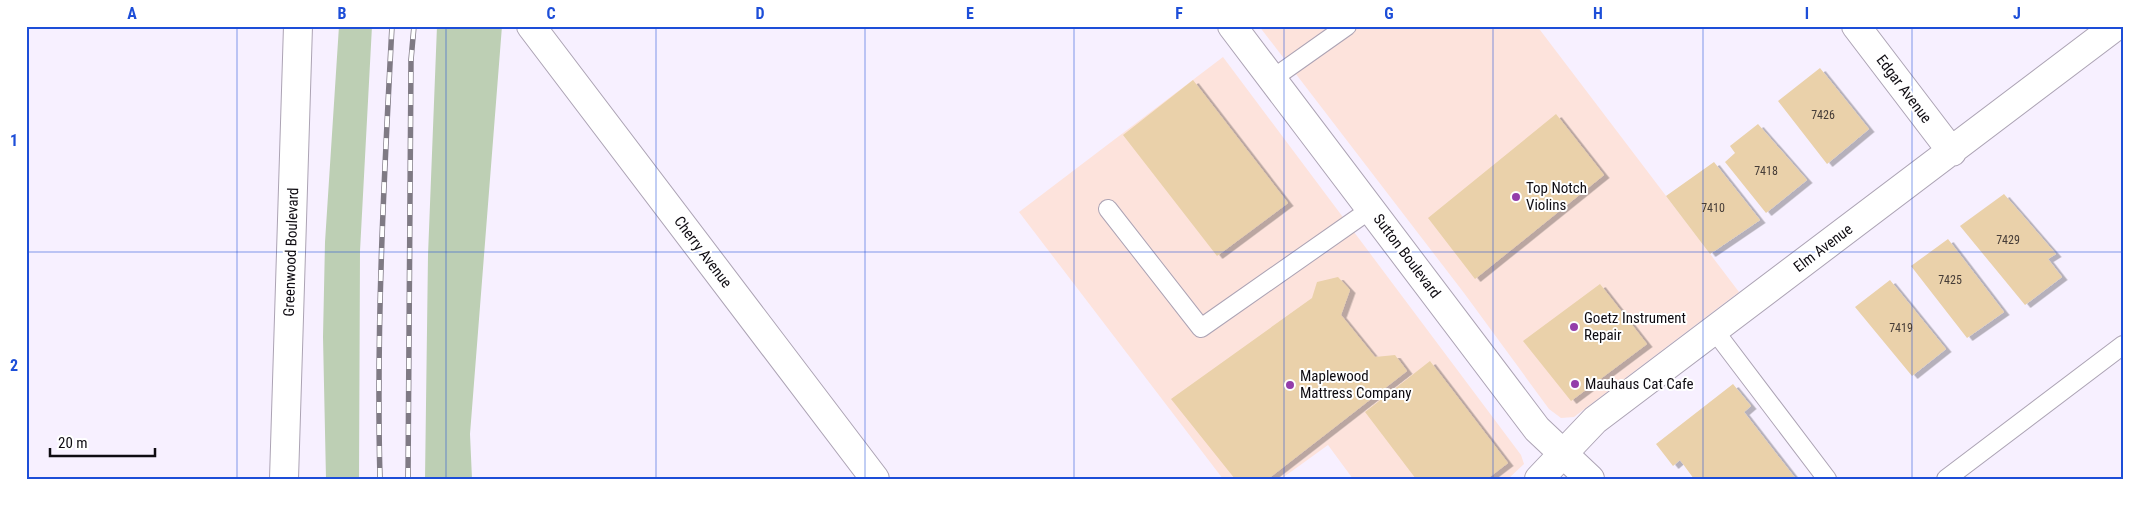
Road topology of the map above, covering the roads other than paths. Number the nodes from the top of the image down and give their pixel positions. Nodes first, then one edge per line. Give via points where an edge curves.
1 (298, 26) edge
2 (531, 26) edge
3 (1232, 26) edge
4 (1348, 26) edge
5 (1856, 26) edge
6 (2116, 26) edge
7 (1272, 79) junction
8 (1952, 152) junction
9 (1108, 209) dead end
10 (1371, 209) junction
11 (1714, 330) junction
12 (2123, 345) edge
13 (1563, 453) junction
14 (284, 479) edge
15 (874, 479) edge
16 (1538, 479) edge
17 (1590, 479) edge
18 (1827, 479) edge
19 (1946, 479) edge

1 - 14 street, Greenwood Boulevard
2 - 15 street, Cherry Avenue
3 - 7 street, Sutton Boulevard
4 - 7 lane
5 - 8 street, Edgar Avenue
6 - 8 street, Elm Avenue
7 - 10 street, Sutton Boulevard
8 - 11 street, Elm Avenue
9 - 10 lane via 1201,328
10 - 13 street, Sutton Boulevard via 1538,429
11 - 13 street, Elm Avenue via 1596,420
11 - 18 lane
12 - 19 lane
13 - 16 street, Elm Avenue
13 - 17 street, Sutton Boulevard

